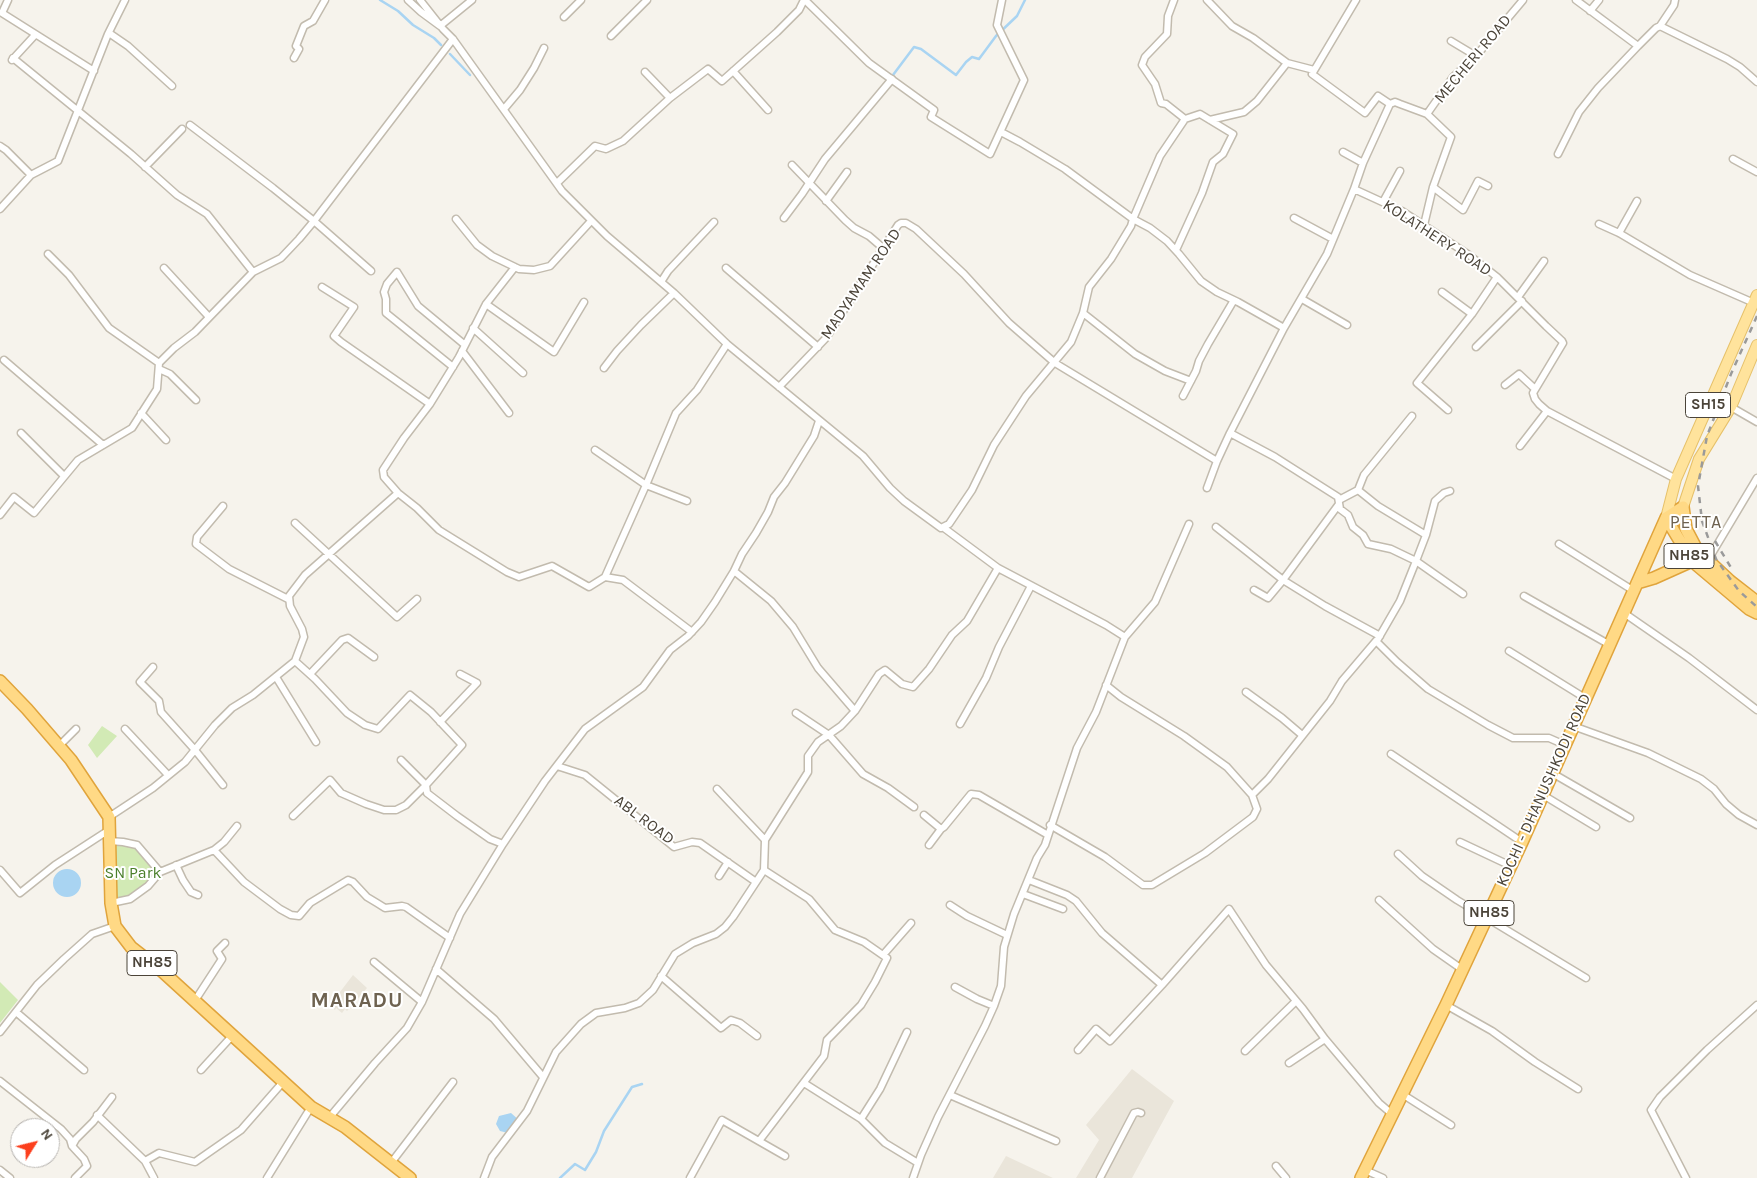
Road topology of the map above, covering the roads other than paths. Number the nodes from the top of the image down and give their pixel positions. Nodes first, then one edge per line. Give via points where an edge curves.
1 (8, 0) edge
2 (125, 0) edge
3 (326, 0) edge
4 (408, 0) edge
5 (420, 0) edge
6 (472, 0) edge
7 (582, 0) edge
8 (647, 0) edge
9 (804, 0) edge
10 (1002, 0) edge
11 (1174, 0) edge
12 (1207, 0) edge
13 (1356, 0) edge
14 (1523, 0) edge
15 (1576, 0) edge
16 (1599, 0) edge
17 (1675, 0) edge
18 (1590, 11) junction
19 (564, 17) dead end
20 (440, 26) junction
21 (1660, 26) junction
22 (109, 33) junction
23 (35, 35) junction
24 (611, 36) dead end
25 (454, 39) junction
26 (1451, 41) dead end
27 (1638, 46) junction
28 (544, 48) dead end
29 (1476, 56) junction
30 (294, 58) dead end
31 (1288, 63) junction
32 (1314, 70) junction
33 (94, 71) junction
34 (733, 71) junction
35 (645, 72) dead end
36 (892, 79) junction
37 (1757, 82) edge
38 (172, 86) dead end
39 (670, 98) junction
40 (1390, 104) junction
41 (504, 109) junction
42 (768, 110) dead end
43 (78, 112) junction
44 (1427, 114) junction
45 (1185, 119) junction
46 (1210, 120) junction
47 (190, 125) dead end
48 (182, 128) dead end
49 (1001, 132) junction
50 (0, 146) edge
51 (1343, 152) dead end
52 (1558, 154) dead end
53 (1733, 159) dead end
54 (1363, 164) junction
55 (792, 165) dead end
56 (145, 167) junction
57 (1400, 171) dead end
58 (848, 172) dead end
59 (1757, 172) edge
60 (31, 175) junction
61 (556, 183) junction
62 (810, 183) junction
63 (1488, 186) dead end
64 (1433, 187) junction
65 (1354, 188) junction
66 (826, 201) junction
67 (1638, 201) dead end
68 (1383, 202) junction
69 (0, 209) edge
70 (784, 218) dead end
71 (1294, 218) dead end
72 (456, 219) dead end
73 (1133, 219) junction
74 (592, 220) junction
75 (314, 222) junction
76 (714, 222) dead end
77 (1599, 224) dead end
78 (1424, 225) junction
79 (1618, 233) junction
80 (1333, 239) junction
81 (883, 248) junction
82 (1176, 250) junction
83 (48, 254) dead end
84 (1544, 261) dead end
85 (515, 267) junction
86 (164, 268) dead end
87 (726, 268) dead end
88 (370, 271) dead end
89 (253, 272) junction
90 (1498, 277) junction
91 (661, 282) junction
92 (322, 287) dead end
93 (1442, 292) dead end
94 (674, 293) junction
95 (1302, 299) junction
96 (1520, 299) junction
97 (1755, 299) edge
98 (1234, 300) junction
99 (584, 302) dead end
100 (486, 304) junction
101 (1084, 313) junction
102 (1472, 314) junction
103 (209, 317) junction
104 (1347, 325) dead end
105 (473, 328) junction
106 (1284, 328) junction
107 (727, 344) junction
108 (1757, 345) edge
109 (818, 347) junction
110 (1476, 347) dead end
111 (463, 348) junction
112 (4, 360) dead end
113 (1054, 363) junction
114 (159, 366) junction
115 (453, 368) junction
116 (604, 368) dead end
117 (523, 373) dead end
118 (1191, 381) junction
119 (1505, 385) dead end
120 (779, 387) junction
121 (1535, 389) junction
122 (1183, 396) dead end
123 (196, 400) dead end
124 (430, 404) junction
125 (1731, 407) junction
126 (1448, 410) dead end
127 (1547, 411) junction
128 (141, 413) junction
129 (510, 413) dead end
130 (1412, 416) dead end
131 (819, 421) junction
132 (1757, 422) edge
133 (22, 433) dead end
134 (1230, 433) junction
135 (166, 440) dead end
136 (103, 446) junction
137 (1520, 446) dead end
138 (595, 450) dead end
139 (1217, 462) junction
140 (64, 476) junction
141 (1757, 478) edge
142 (1676, 479) junction
143 (646, 485) junction
144 (1207, 488) dead end
145 (1358, 490) junction
146 (1450, 491) dead end
147 (398, 493) junction
148 (687, 501) dead end
149 (1339, 502) junction
150 (223, 506) dead end
151 (1683, 507) junction
152 (0, 516) edge
153 (1666, 518) junction
154 (296, 523) dead end
155 (1190, 524) dead end
156 (1216, 527) dead end
157 (944, 528) junction
158 (1426, 535) junction
159 (1559, 544) dead end
160 (331, 554) junction
161 (1700, 558) junction
162 (1416, 561) junction
163 (998, 568) junction
164 (734, 571) junction
165 (605, 577) junction
166 (1283, 580) junction
167 (1639, 585) junction
168 (1032, 586) junction
169 (1254, 590) dead end
170 (1463, 594) dead end
171 (1524, 596) dead end
172 (288, 599) junction
173 (416, 599) dead end
174 (1757, 602) edge
175 (1624, 613) junction
176 (1757, 613) edge
177 (692, 632) junction
178 (1125, 638) junction
179 (1378, 639) junction
180 (1610, 645) junction
181 (1509, 651) dead end
182 (374, 657) dead end
183 (295, 661) junction
184 (153, 667) dead end
185 (310, 674) junction
186 (460, 674) dead end
187 (276, 677) junction
188 (0, 681) edge
189 (1106, 685) junction
190 (1246, 692) dead end
191 (1585, 698) junction
192 (1757, 710) edge
193 (854, 711) junction
194 (796, 713) dead end
195 (440, 722) junction
196 (960, 724) dead end
197 (1573, 726) junction
198 (76, 729) dead end
199 (124, 729) dead end
200 (829, 735) junction
201 (1302, 736) junction
202 (316, 742) dead end
203 (1565, 745) junction
204 (59, 746) junction
205 (195, 750) junction
206 (1392, 754) dead end
207 (400, 760) dead end
208 (557, 766) junction
209 (1552, 773) junction
210 (168, 775) junction
211 (223, 785) dead end
212 (426, 785) junction
213 (717, 789) dead end
214 (1252, 795) junction
215 (1543, 795) junction
216 (914, 807) dead end
217 (924, 815) dead end
218 (293, 816) dead end
219 (109, 817) junction
220 (1630, 818) dead end
221 (1050, 825) junction
222 (1757, 825) edge
223 (237, 826) dead end
224 (1596, 827) dead end
225 (941, 829) junction
226 (1048, 835) junction
227 (109, 836) junction
228 (765, 840) junction
229 (1460, 842) dead end
230 (1522, 842) junction
231 (503, 844) junction
232 (929, 845) dead end
233 (214, 850) junction
234 (1398, 854) dead end
235 (728, 862) junction
236 (176, 865) junction
237 (1511, 866) junction
238 (0, 870) edge
239 (764, 870) junction
240 (160, 872) junction
241 (719, 876) dead end
242 (1029, 880) junction
243 (756, 882) junction
244 (1023, 894) junction
245 (198, 895) dead end
246 (1379, 900) dead end
247 (111, 903) junction
248 (950, 905) dead end
249 (1063, 909) dead end
250 (1487, 917) junction
251 (911, 923) dead end
252 (115, 926) junction
253 (1007, 935) junction
254 (450, 938) junction
255 (225, 943) dead end
256 (883, 955) junction
257 (374, 962) dead end
258 (436, 970) junction
259 (1463, 970) junction
260 (661, 976) junction
261 (1586, 978) dead end
262 (1162, 985) junction
263 (955, 987) dead end
264 (1296, 1001) junction
265 (194, 1002) junction
266 (422, 1002) junction
267 (1446, 1004) junction
268 (1757, 1005) edge
269 (994, 1006) junction
270 (16, 1012) junction
271 (0, 1032) edge
272 (907, 1032) dead end
273 (232, 1036) junction
274 (757, 1036) dead end
275 (1325, 1039) junction
276 (1078, 1050) dead end
277 (1245, 1051) dead end
278 (1289, 1063) dead end
279 (84, 1070) dead end
280 (200, 1070) dead end
281 (543, 1076) junction
282 (0, 1081) edge
283 (283, 1082) junction
284 (453, 1082) dead end
285 (804, 1083) junction
286 (1578, 1089) dead end
287 (1402, 1094) junction
288 (950, 1095) junction
289 (112, 1097) dead end
290 (311, 1107) junction
291 (1141, 1113) dead end
292 (1392, 1114) junction
293 (98, 1115) junction
294 (329, 1118) junction
295 (861, 1119) junction
296 (1451, 1125) dead end
297 (759, 1141) junction
298 (1056, 1141) dead end
299 (72, 1146) junction
300 (785, 1156) dead end
301 (145, 1161) junction
302 (391, 1163) junction
303 (918, 1163) junction
304 (1276, 1166) dead end
305 (0, 1170) edge
306 (1363, 1174) edge
307 (403, 1176) edge
308 (10, 1178) edge
309 (76, 1178) edge
310 (154, 1178) edge
311 (267, 1178) edge
312 (484, 1178) edge
313 (690, 1178) edge
314 (913, 1178) edge
315 (1100, 1178) edge
316 (1286, 1178) edge
317 (1383, 1178) edge
318 (1686, 1178) edge

1 - 23 street via 2,13
2 - 22 street
3 - 30 street via 313,21 304,26
4 - 20 street
5 - 20 street
6 - 20 street
7 - 19 street
8 - 24 street
9 - 34 street via 788,21
9 - 36 street via 869,63
10 - 49 street via 997,25 1024,80
11 - 45 street via 1168,16 1167,34 1142,65 1155,84 1161,103
12 - 31 street via 1232,26
13 - 32 street
14 - 29 street, MECHERI ROAD
15 - 18 street
16 - 18 street
17 - 21 street
18 - 27 street
20 - 25 street
21 - 27 street
21 - 37 street via 1740,67
22 - 33 street
22 - 38 street
23 - 33 street
23 - 43 street via 12,59
25 - 41 street
25 - 75 street
26 - 29 street
27 - 52 street via 1579,112
28 - 41 street via 520,90
29 - 44 street, MECHERI ROAD via 1453,77
31 - 32 street
31 - 46 street via 1244,112
32 - 40 street via 1312,74 1365,113 1378,96
33 - 43 street
34 - 39 street via 722,80 708,69
34 - 42 street
35 - 39 street
36 - 49 street via 934,110 931,117 990,154
36 - 62 street via 825,159
39 - 61 street via 623,141 606,149 595,146
40 - 44 street via 1395,102
40 - 54 street
41 - 61 street
43 - 56 street
43 - 60 street via 58,161
44 - 64 street, MECHERI ROAD via 1451,137
45 - 46 street via 1200,114
45 - 73 street via 1160,156
46 - 82 street via 1233,134 1224,154 1213,162
47 - 75 street
48 - 56 street
49 - 73 street via 1065,169
50 - 60 street
51 - 54 street
53 - 59 street
54 - 65 street
55 - 62 street
56 - 89 street via 177,195 207,214
57 - 68 street
58 - 66 street
60 - 69 street
61 - 74 street
62 - 66 street
62 - 70 street
63 - 64 street via 1478,181 1463,210
64 - 78 street, MECHERI ROAD
65 - 68 street, KOLATHERY ROAD
65 - 80 street
66 - 81 street via 854,228
67 - 79 street
68 - 78 street, KOLATHERY ROAD
71 - 80 street
72 - 85 street via 477,245
73 - 82 street via 1150,228
73 - 101 street via 1115,253 1092,282
74 - 85 street via 550,266 534,270
74 - 91 street
75 - 88 street
75 - 89 street via 281,258
76 - 91 street
77 - 79 street
78 - 90 street, KOLATHERY ROAD
79 - 97 street via 1690,275
80 - 95 street
81 - 109 street, MADYAMAM ROAD
81 - 113 street, MADYAMAM ROAD via 901,223 916,229 1009,323
82 - 98 street via 1201,281
83 - 114 street via 69,275 109,328
84 - 96 street
85 - 100 street
86 - 103 street
87 - 109 street
89 - 103 street
90 - 96 street, KOLATHERY ROAD
90 - 102 street
91 - 94 street
92 - 124 street via 354,307 334,336
93 - 102 street
94 - 107 street
94 - 116 street
95 - 104 street
95 - 106 street
96 - 110 street
96 - 121 street, KOLATHERY ROAD via 1563,342
97 - 142 main road, SH15
98 - 106 street
98 - 118 street
99 - 100 street via 554,352
100 - 105 street
101 - 113 street via 1071,342
101 - 118 street via 1135,354
102 - 126 street via 1417,383
103 - 114 street
105 - 111 street
105 - 117 street
106 - 134 street
107 - 120 street
107 - 143 street via 697,390 676,413
108 - 125 main road
109 - 120 street, MADYAMAM ROAD
111 - 115 street
111 - 115 street via 418,306 397,272 384,292 386,313
111 - 129 street
112 - 136 street
113 - 139 street
113 - 157 street via 1026,396 994,445 972,490
114 - 123 street
114 - 128 street via 157,389
115 - 124 street
118 - 122 street
119 - 121 street via 1519,374
120 - 131 street
121 - 127 street via 1535,399
124 - 147 street via 384,470 384,477
125 - 132 street
125 - 151 main road via 1699,459
127 - 137 street
127 - 142 street
128 - 135 street
128 - 136 street via 132,428
130 - 145 street via 1364,475
131 - 157 street via 862,456 904,500 936,526
131 - 164 street via 814,436 774,497
133 - 140 street
134 - 139 street
134 - 149 street via 1317,482
136 - 140 street via 78,460
138 - 143 street
139 - 144 street
140 - 152 street via 34,513 14,497
141 - 161 street
142 - 153 main road, SH15
143 - 148 street
143 - 165 street
145 - 149 street
145 - 158 street
146 - 158 street via 1435,501
147 - 160 street
147 - 165 street via 439,530 519,578 552,566 589,587
149 - 162 street via 1340,509 1368,544 1391,549
149 - 166 street
150 - 172 street via 197,537 196,544 229,569
151 - 153 highway
151 - 161 highway via 1686,529
153 - 161 highway, NH85
153 - 167 highway, KOCHI - DHANUSHKODI ROAD
154 - 160 street
155 - 178 street via 1155,602
156 - 166 street
157 - 163 street
158 - 162 street
159 - 167 street
160 - 172 street via 305,575
160 - 173 street via 397,617
161 - 167 highway
161 - 174 highway
161 - 176 highway, NH85 via 1749,609
162 - 170 street
162 - 179 street via 1400,601
163 - 168 street
163 - 193 street via 967,621 952,635 913,687 902,684 885,670
164 - 177 street
164 - 193 street via 771,601 793,627 818,668
165 - 177 street via 623,580
166 - 169 street via 1268,598
166 - 179 street
167 - 175 highway, KOCHI - DHANUSHKODI ROAD
168 - 178 street
168 - 196 street
171 - 180 street
172 - 183 street via 304,637
175 - 180 highway, KOCHI - DHANUSHKODI ROAD
175 - 192 street
177 - 208 street via 670,650 643,687 585,729
178 - 189 street
179 - 201 street
179 - 203 street via 1397,662 1428,689 1488,725 1513,738 1549,738
180 - 191 highway, KOCHI - DHANUSHKODI ROAD / NH85
181 - 191 street
182 - 185 street via 348,638 342,640
183 - 185 street
183 - 187 street
184 - 205 street via 140,682 159,701 160,712
185 - 195 street via 347,713 365,725 378,729 410,695
186 - 195 street via 477,683
187 - 202 street
187 - 205 street via 232,708
188 - 204 highway
189 - 214 street via 1227,767
189 - 221 street via 1077,748
190 - 201 street
191 - 197 highway, KOCHI - DHANUSHKODI ROAD / NH85
193 - 200 street
194 - 200 street
195 - 212 street via 462,745
197 - 203 highway, KOCHI - DHANUSHKODI ROAD / NH85
197 - 222 street via 1648,754 1700,779 1726,804
198 - 204 street
199 - 210 street
200 - 216 street via 863,774
200 - 228 street via 818,742 808,756 808,772
201 - 214 street
203 - 209 highway, KOCHI - DHANUSHKODI ROAD / NH85
204 - 219 highway
205 - 210 street
205 - 211 street
206 - 230 street
207 - 212 street
208 - 231 street
208 - 235 street, ABL ROAD via 585,775 674,847 700,843
209 - 215 highway, KOCHI - DHANUSHKODI ROAD / NH85
209 - 220 street
210 - 219 street
212 - 218 street via 406,805 396,810 384,810 342,793 330,780
212 - 231 street via 427,793 457,816
213 - 228 street
214 - 221 street via 1257,809 1253,817 1206,853 1152,885 1143,885 1105,856
215 - 224 street
215 - 230 highway, KOCHI - DHANUSHKODI ROAD / NH85
217 - 225 street
219 - 227 highway, NH85
221 - 226 street
223 - 233 street
225 - 226 street via 971,794 979,795
225 - 232 street
226 - 242 street
227 - 238 street via 56,864 20,893
227 - 240 street via 137,845
227 - 247 highway, NH85
228 - 239 street
229 - 237 street
230 - 237 highway, KOCHI - DHANUSHKODI ROAD / NH85
231 - 254 street via 460,914
233 - 236 street
233 - 254 street via 244,882 291,915 299,916 310,903 348,880 376,903 385,908 406,907
234 - 250 street via 1422,876
235 - 241 street
235 - 243 street, ABL ROAD
236 - 240 street
236 - 245 street via 183,880
237 - 250 highway, KOCHI - DHANUSHKODI ROAD / NH85
239 - 243 street
239 - 256 street via 809,899 836,930 864,942
240 - 247 street via 140,893
242 - 244 street
242 - 262 street via 1076,901 1102,933
243 - 260 street via 733,917 716,934 675,954
244 - 249 street
244 - 253 street
246 - 259 street via 1433,949
247 - 252 highway, NH85
248 - 253 street
250 - 259 highway, KOCHI - DHANUSHKODI ROAD / NH85
250 - 261 street
251 - 256 street
252 - 265 highway, NH85 via 131,946
252 - 270 street via 92,934 78,946
253 - 269 street via 1001,986
254 - 258 street
255 - 265 street via 217,951 222,960
256 - 285 street via 887,958 861,1005 827,1040 824,1056
257 - 266 street
258 - 266 street
258 - 281 street via 494,1019
259 - 267 highway, KOCHI - DHANUSHKODI ROAD / NH85
260 - 274 street via 721,1028 731,1020
260 - 281 street via 653,990 639,1003 596,1013 581,1024 556,1052
262 - 264 street via 1229,909 1266,965
262 - 276 street via 1110,1041 1096,1029
263 - 269 street
264 - 275 street
264 - 277 street
265 - 273 highway, NH85
266 - 294 street via 407,1028
267 - 286 street
267 - 287 highway, KOCHI - DHANUSHKODI ROAD / NH85
268 - 318 street via 1707,1050 1651,1110
269 - 288 street
270 - 271 street
270 - 279 street
272 - 295 street via 880,1089
273 - 280 street
273 - 283 highway, NH85
275 - 278 street
275 - 292 street
281 - 312 street via 527,1112 492,1157
282 - 299 street via 61,1130
283 - 290 highway, NH85
283 - 301 street via 241,1130 195,1162 159,1153
284 - 302 street
285 - 295 street
285 - 297 street
287 - 292 highway, KOCHI - DHANUSHKODI ROAD / NH85
287 - 296 street
288 - 298 street
288 - 303 street
289 - 293 street
290 - 294 highway, NH85
290 - 311 street
291 - 315 street via 1134,1113
292 - 306 highway, KOCHI - DHANUSHKODI ROAD / NH85
293 - 299 street
293 - 301 street
294 - 302 highway, NH85
295 - 303 street via 885,1143
297 - 300 street
297 - 313 street via 722,1120
299 - 309 street via 87,1166
301 - 310 street
302 - 307 highway, NH85
303 - 314 street
304 - 316 street
305 - 308 street
306 - 317 street

